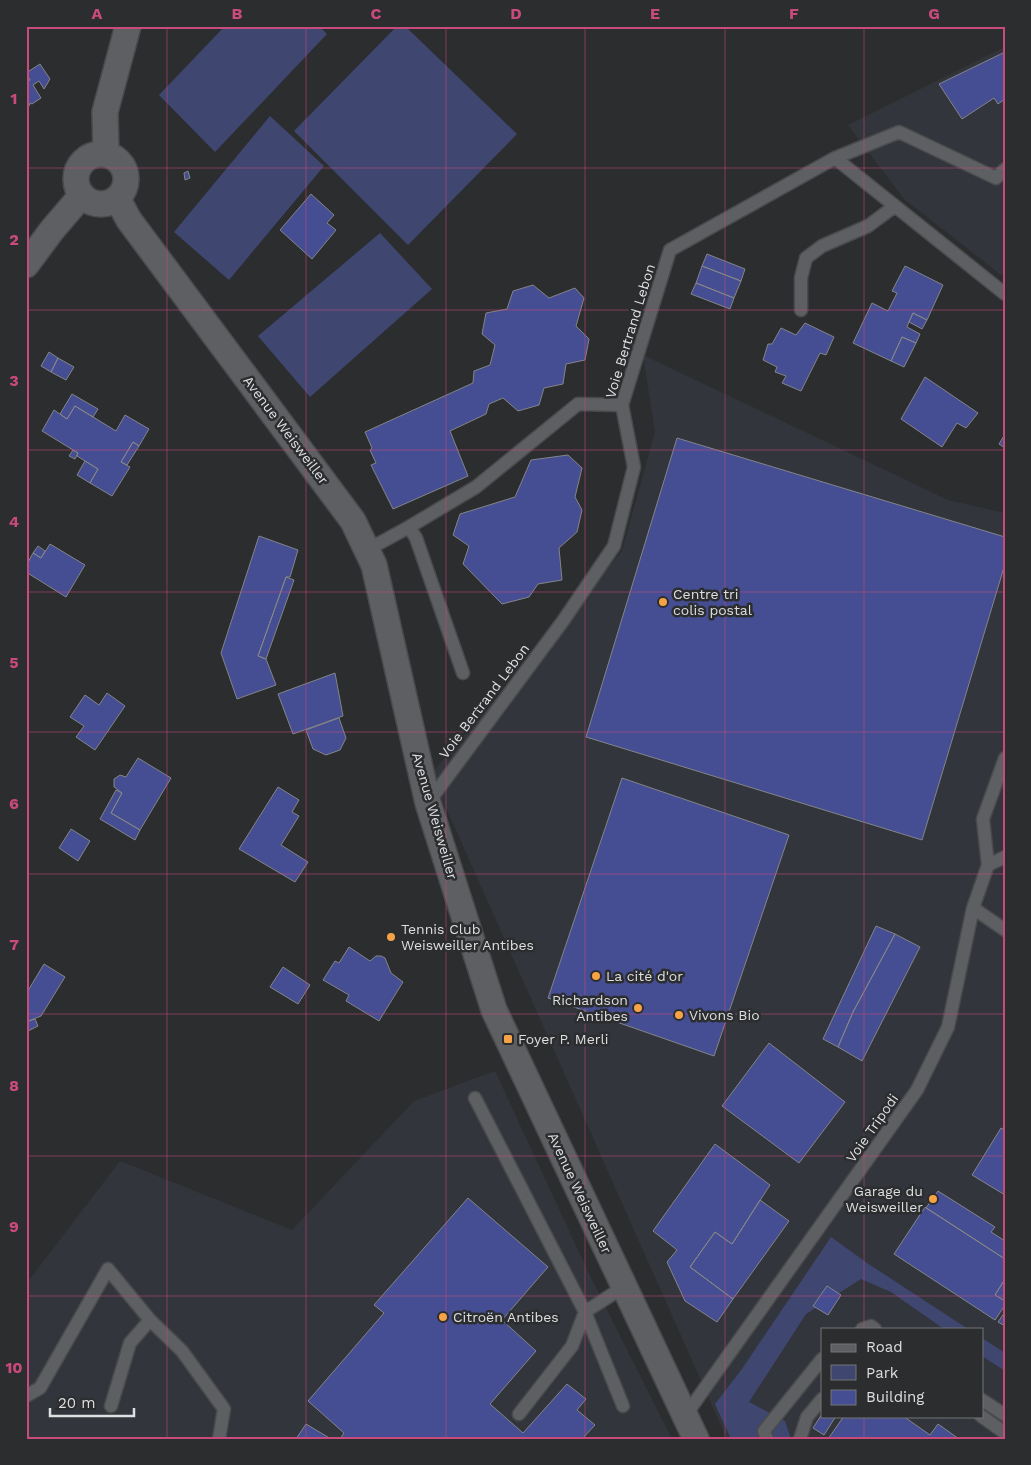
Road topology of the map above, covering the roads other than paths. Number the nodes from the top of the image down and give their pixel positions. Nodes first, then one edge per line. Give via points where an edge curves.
1 (128, 26) edge
2 (106, 154) junction
3 (835, 158) junction
4 (1005, 169) edge
5 (82, 195) junction
6 (117, 198) junction
7 (895, 206) junction
8 (26, 266) edge
9 (1005, 294) edge
10 (801, 310) dead end
11 (622, 405) junction
12 (409, 527) junction
13 (367, 550) junction
14 (462, 673) dead end
15 (1005, 758) edge
16 (428, 803) junction
17 (1005, 857) edge
18 (988, 865) junction
19 (973, 908) junction
20 (1005, 930) edge
21 (475, 1098) dead end
22 (624, 1286) junction
23 (585, 1312) junction
24 (150, 1320) junction
25 (821, 1360) edge
26 (26, 1396) edge
27 (821, 1400) edge
28 (984, 1401) edge
29 (111, 1406) dead end
30 (623, 1406) dead end
31 (519, 1414) dead end
32 (1005, 1415) edge
33 (686, 1416) junction
34 (984, 1418) edge
35 (1005, 1433) edge
36 (219, 1439) edge
37 (696, 1439) edge
38 (767, 1439) edge
39 (800, 1439) edge

1 - 2 street via 105,112
2 - 5 street via 90,156 79,166 76,182
2 - 6 street via 120,161 124,168 126,185
3 - 4 lane, Voie Bertrand Lebon via 899,132 996,178
3 - 7 lane
3 - 11 lane, Voie Bertrand Lebon via 670,250
5 - 6 street via 103,204
5 - 8 street
6 - 13 street, Avenue Weisweiller via 135,228 353,521
7 - 9 lane
7 - 10 lane via 868,226 822,246 806,258 800,278
11 - 12 lane via 578,404 476,487
11 - 16 lane, Voie Bertrand Lebon via 634,467 614,546 563,621
12 - 13 lane
12 - 14 lane via 416,538
13 - 16 street, Avenue Weisweiller via 374,565
15 - 18 lane via 983,819
16 - 22 street, Avenue Weisweiller via 494,1010
17 - 18 lane
18 - 19 lane, Voie Tripodi
19 - 20 lane
19 - 33 lane, Voie Tripodi via 948,1027 917,1090
21 - 23 lane
22 - 23 lane
22 - 33 street, Avenue Weisweiller
23 - 30 lane
23 - 31 lane via 572,1346
24 - 26 lane via 108,1269 40,1388
24 - 29 lane via 130,1343
24 - 36 lane via 182,1351 224,1409
25 - 38 lane via 764,1431
27 - 39 lane via 807,1417
28 - 32 lane
33 - 37 street, Avenue Weisweiller
34 - 35 lane

